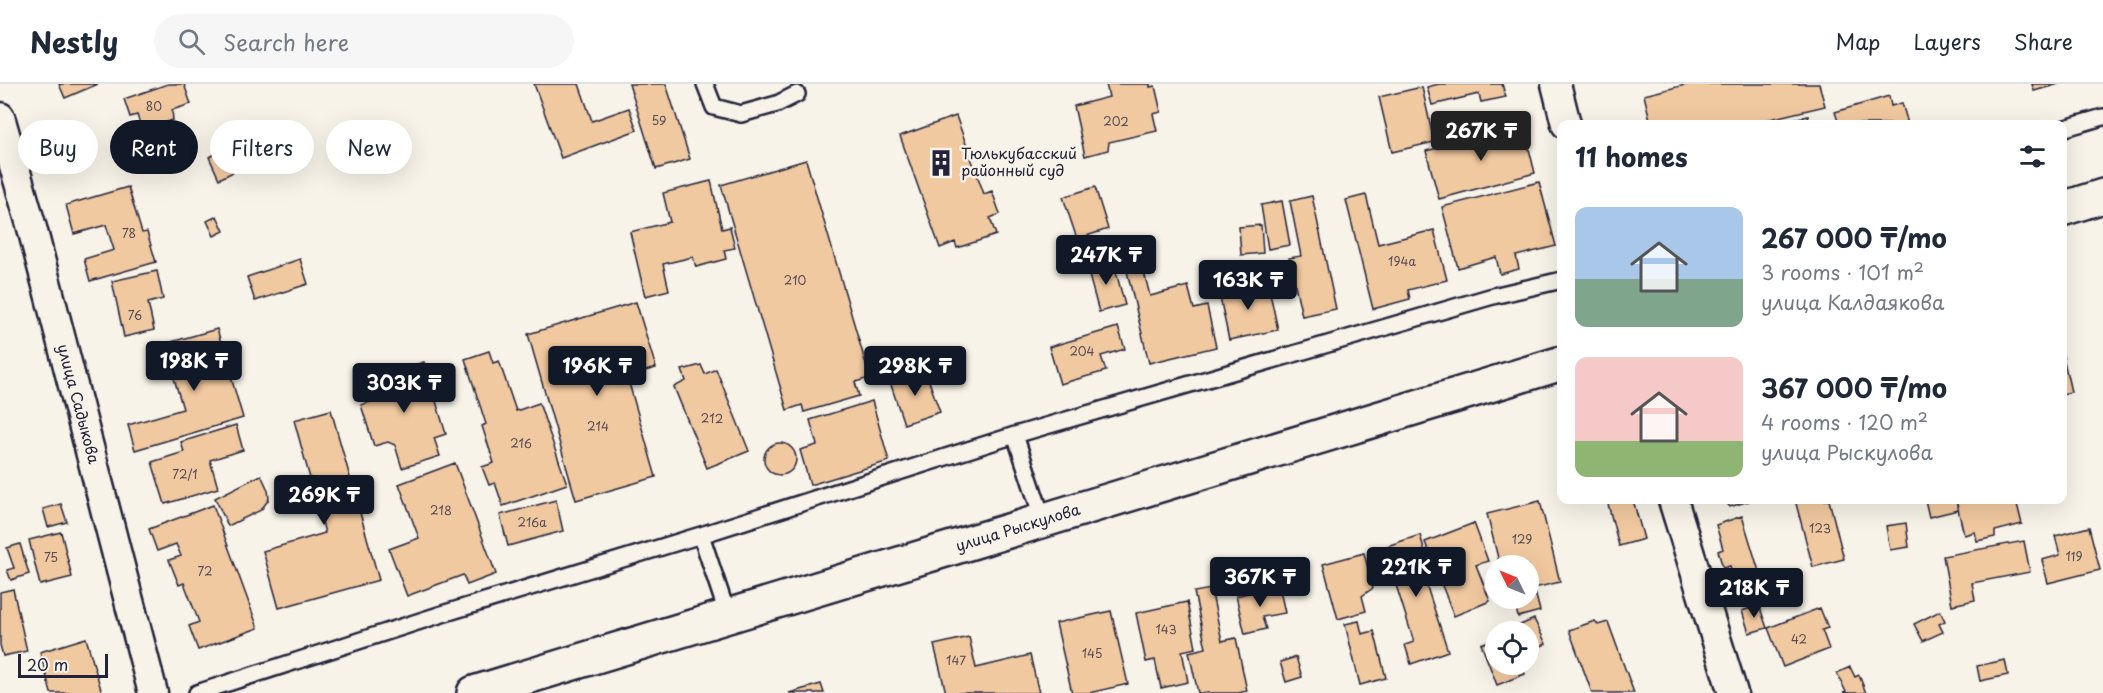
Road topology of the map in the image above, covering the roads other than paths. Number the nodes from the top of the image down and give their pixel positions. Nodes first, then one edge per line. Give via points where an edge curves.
1 (705, 84) edge
2 (1556, 84) edge
3 (797, 94) dead end
4 (0, 117) edge
5 (2103, 117) edge
6 (1565, 120) edge
7 (2067, 128) edge
8 (2103, 196) edge
9 (2067, 207) edge
10 (1557, 281) edge
11 (1557, 365) edge
12 (1016, 435) junction
13 (1674, 504) edge
14 (1043, 520) junction
15 (701, 535) junction
16 (728, 616) junction
17 (153, 693) edge
18 (197, 693) edge
19 (474, 693) edge
20 (1733, 693) edge

1 - 3 lane via 714,107 741,114
2 - 6 street
4 - 17 street, улица Садыкова
5 - 7 lane
8 - 9 main road
10 - 12 lane via 1492,296
11 - 14 main road, улица Рыскулова
12 - 14 lane
12 - 15 lane
13 - 20 street
14 - 16 main road, улица Рыскулова
15 - 16 lane
15 - 18 lane
16 - 19 main road, улица Рыскулова

